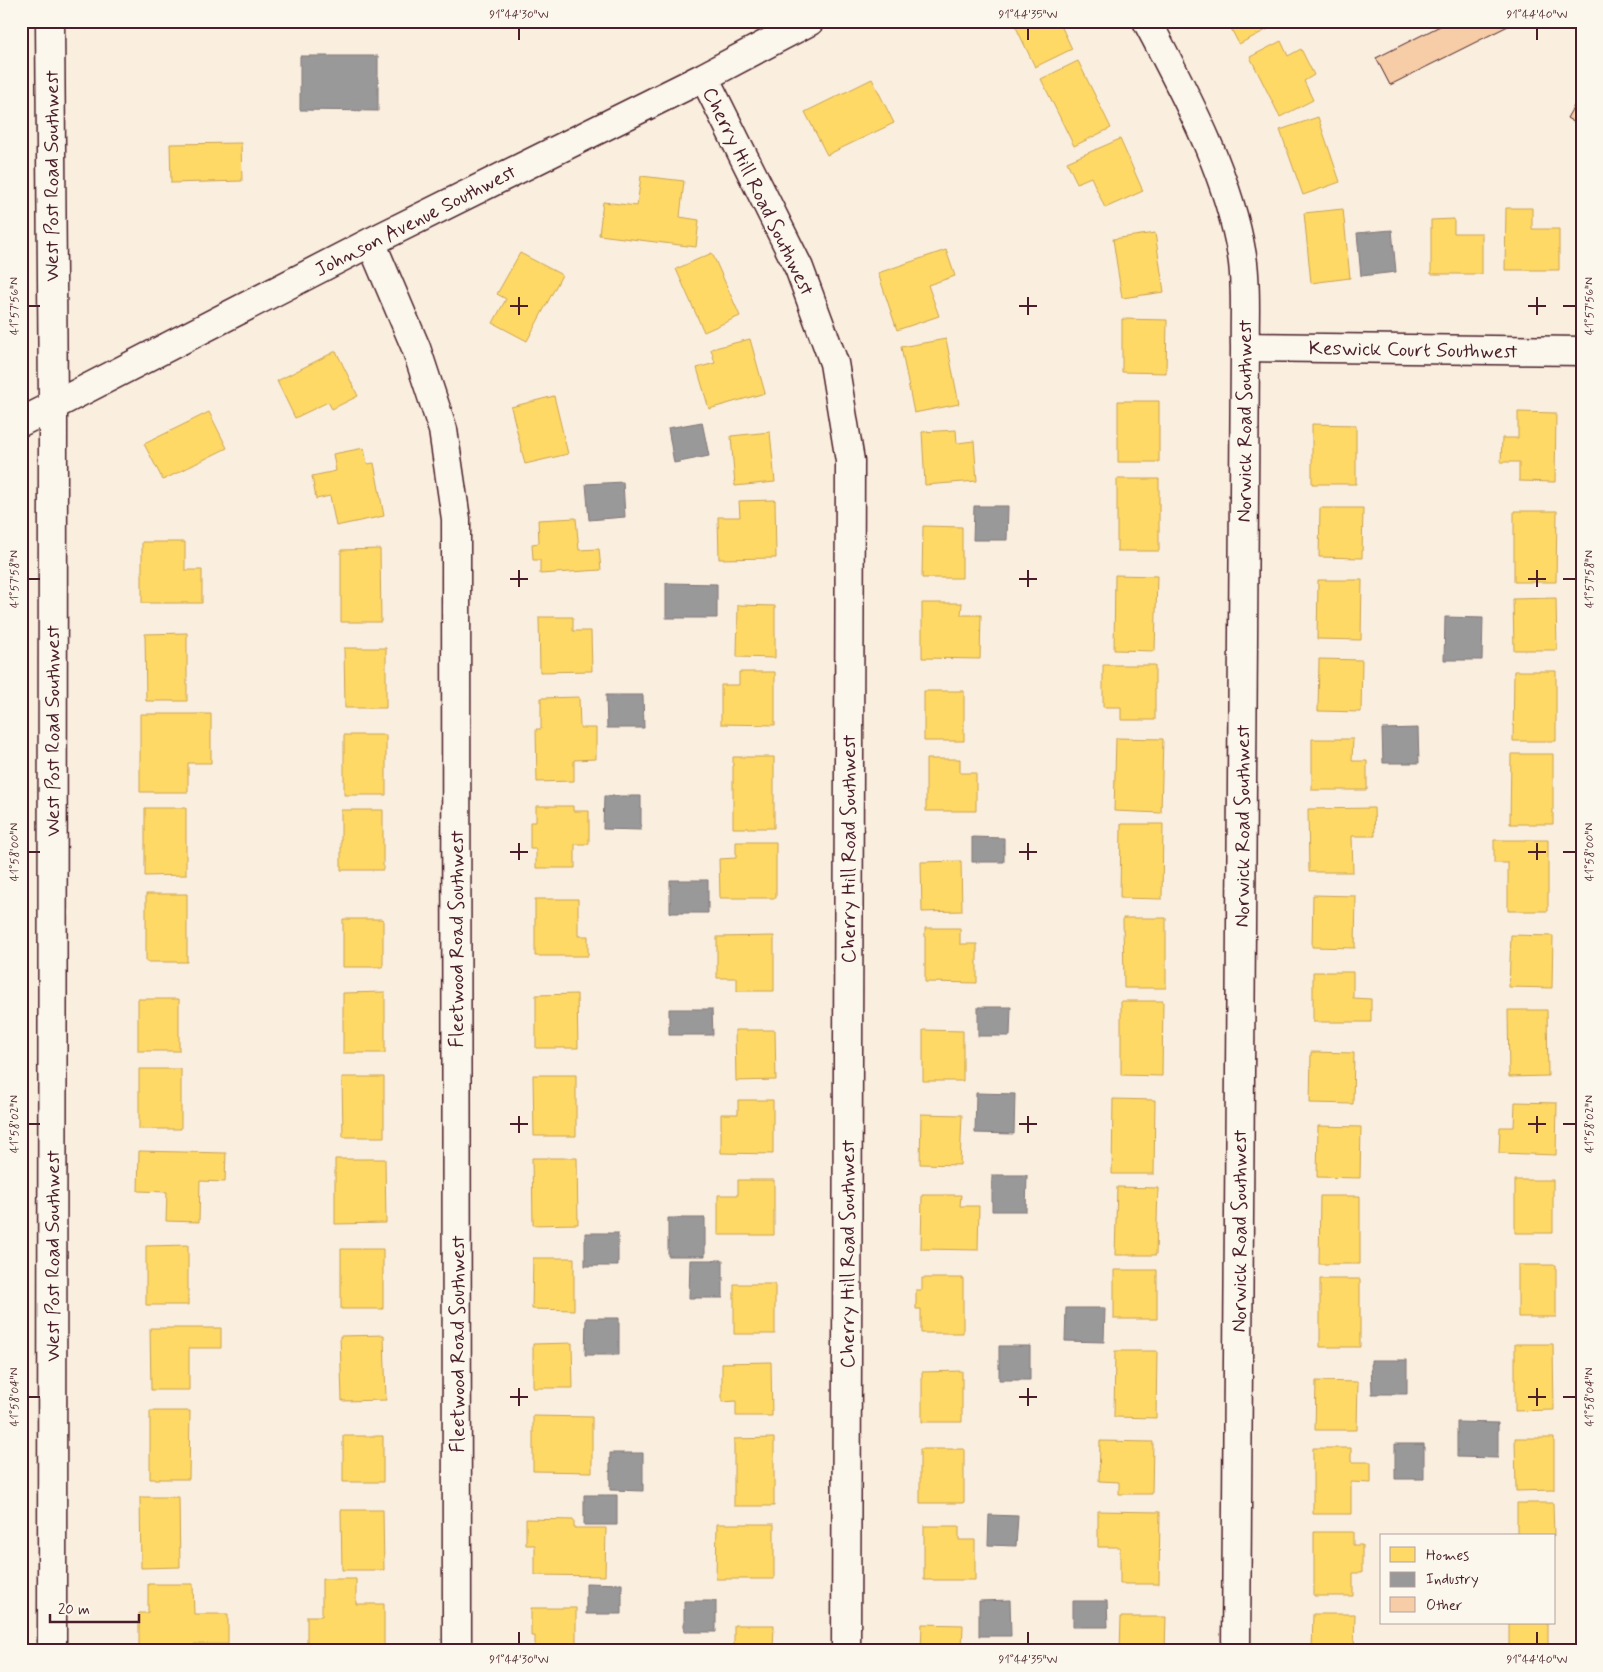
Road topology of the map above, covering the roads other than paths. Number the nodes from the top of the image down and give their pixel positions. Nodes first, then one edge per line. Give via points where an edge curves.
1 (50, 21) edge
2 (810, 21) edge
3 (1147, 21) edge
4 (704, 77) junction
5 (371, 242) junction
6 (1245, 347) junction
7 (1582, 351) edge
8 (53, 406) junction
9 (21, 422) edge
10 (52, 1651) edge
11 (457, 1651) edge
12 (846, 1651) edge
13 (1236, 1651) edge

1 - 8 street, West Post Road Southwest
2 - 4 street, Johnson Avenue Southwest
3 - 6 street, Norwick Road Southwest via 1221,174 1243,257
4 - 5 street, Johnson Avenue Southwest
4 - 12 street, Cherry Hill Road Southwest via 799,268 834,363 850,461
5 - 8 street, Johnson Avenue Southwest
5 - 11 street, Fleetwood Road Southwest via 416,348 443,430 456,519
6 - 7 street, Keswick Court Southwest
6 - 13 street, Norwick Road Southwest
8 - 9 street, Johnson Avenue Southwest
8 - 10 street, West Post Road Southwest

